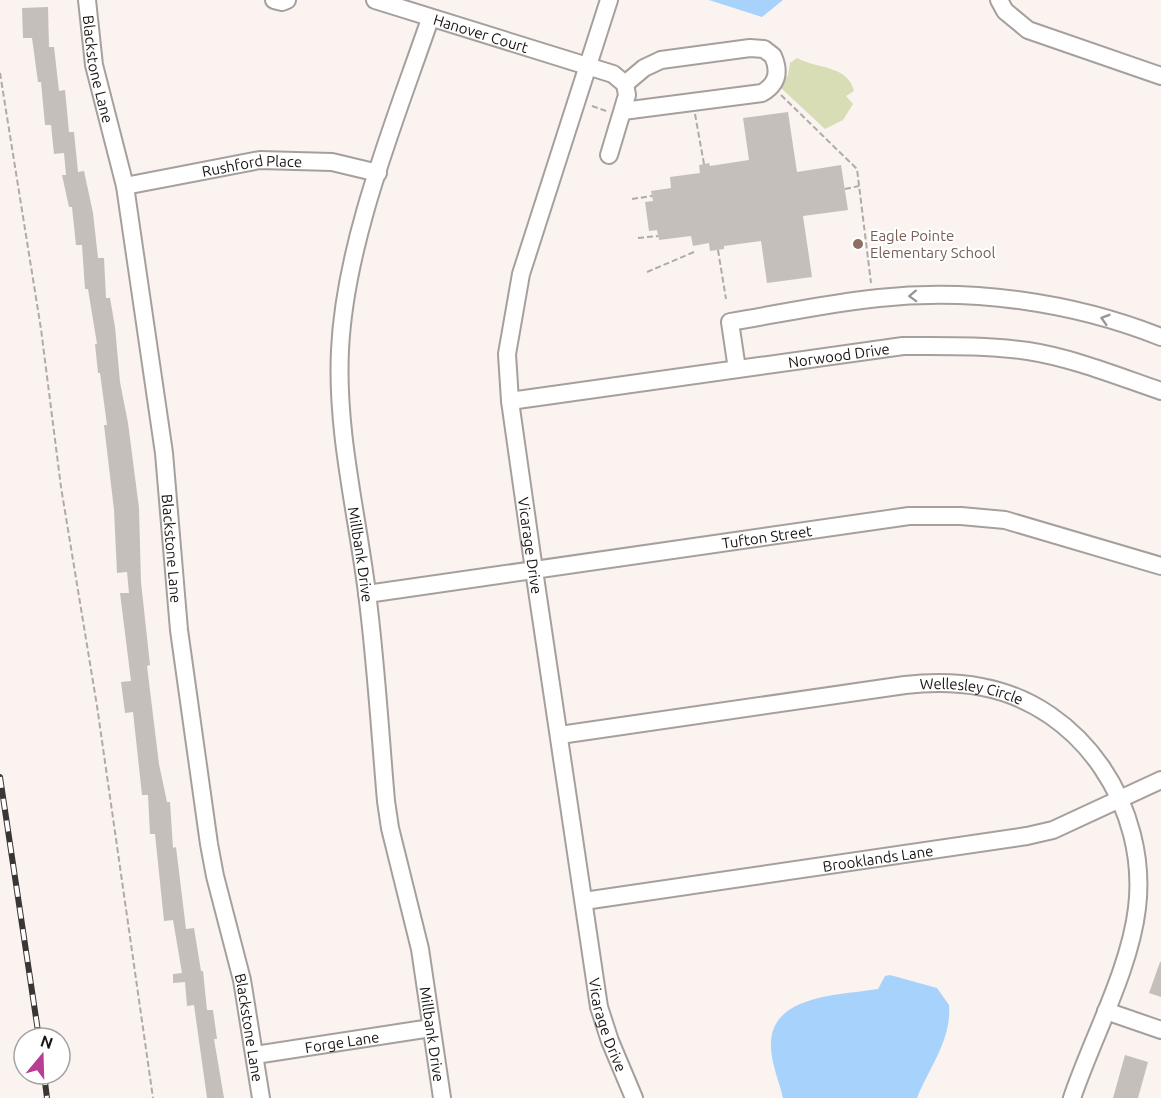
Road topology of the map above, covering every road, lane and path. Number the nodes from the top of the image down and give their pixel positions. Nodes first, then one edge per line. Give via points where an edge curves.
1 (87, 0) edge
2 (274, 0) edge
3 (287, 0) edge
4 (375, 0) edge
5 (609, 0) edge
6 (999, 0) edge
7 (430, 18) junction
8 (588, 66) junction
9 (0, 73) edge
10 (1161, 76) edge
11 (625, 84) junction
12 (777, 91) dead end
13 (592, 106) dead end
14 (695, 111) dead end
15 (617, 112) junction
16 (609, 155) dead end
17 (704, 164) dead end
18 (378, 173) junction
19 (124, 186) junction
20 (859, 186) junction
21 (845, 189) dead end
22 (652, 196) dead end
23 (632, 199) dead end
24 (658, 236) dead end
25 (638, 238) dead end
26 (718, 250) dead end
27 (694, 252) dead end
28 (647, 272) dead end
29 (871, 283) dead end
30 (726, 300) dead end
31 (1161, 337) edge
32 (737, 369) junction
33 (1161, 391) edge
34 (510, 401) junction
35 (1161, 566) edge
36 (534, 570) junction
37 (368, 594) junction
38 (560, 735) junction
39 (1161, 780) edge
40 (1121, 800) junction
41 (584, 901) junction
42 (1106, 1011) junction
43 (431, 1028) junction
44 (1161, 1030) edge
45 (255, 1055) junction
46 (153, 1098) edge
47 (261, 1098) edge
48 (442, 1098) edge
49 (634, 1098) edge
50 (1072, 1098) edge

1 - 19 street, Blackstone Lane via 94,65
2 - 3 street
4 - 7 street, Hanover Court
5 - 8 street, Vicarage Drive
6 - 10 street via 1028,30
7 - 8 street, Hanover Court
7 - 18 street, Millbank Drive
8 - 11 street, Hanover Court via 613,74
8 - 34 street, Vicarage Drive via 521,274 507,354
9 - 46 path
11 - 15 street via 627,95
11 - 15 street via 661,60 739,49 764,49 776,63 772,87 762,93
12 - 20 path via 857,169
13 - 15 path
14 - 17 path
15 - 16 street
18 - 19 street, Rushford Place via 332,162 260,160
18 - 37 street, Millbank Drive via 356,249 340,350 344,438
19 - 45 street, Blackstone Lane via 164,453 178,630 209,844 242,980
20 - 21 path
20 - 29 path
22 - 23 path
24 - 25 path
26 - 30 path
27 - 28 path
31 -> 32 street via 1080,311 1014,299 879,297 730,322
32 - 33 street, Norwood Drive via 903,346 968,345 1029,352 1083,364
32 - 34 street, Norwood Drive
34 - 36 street, Vicarage Drive
35 - 36 street, Tufton Street via 1005,520 909,516
36 - 37 street, Tufton Street
36 - 38 street, Vicarage Drive
37 - 43 street, Millbank Drive via 387,810 420,949
38 - 40 street, Wellesley Circle via 944,681 984,687 1033,705 1070,730 1096,759
38 - 41 street, Vicarage Drive
39 - 40 street, Brooklands Lane
40 - 41 street, Brooklands Lane via 1053,830 1027,836
40 - 42 street, Wellesley Circle via 1135,838 1139,872 1137,909
41 - 49 street, Vicarage Drive via 599,1007
42 - 44 street
42 - 50 street, Wellesley Circle
43 - 45 street, Forge Lane
43 - 48 street, Millbank Drive
45 - 47 street, Blackstone Lane

